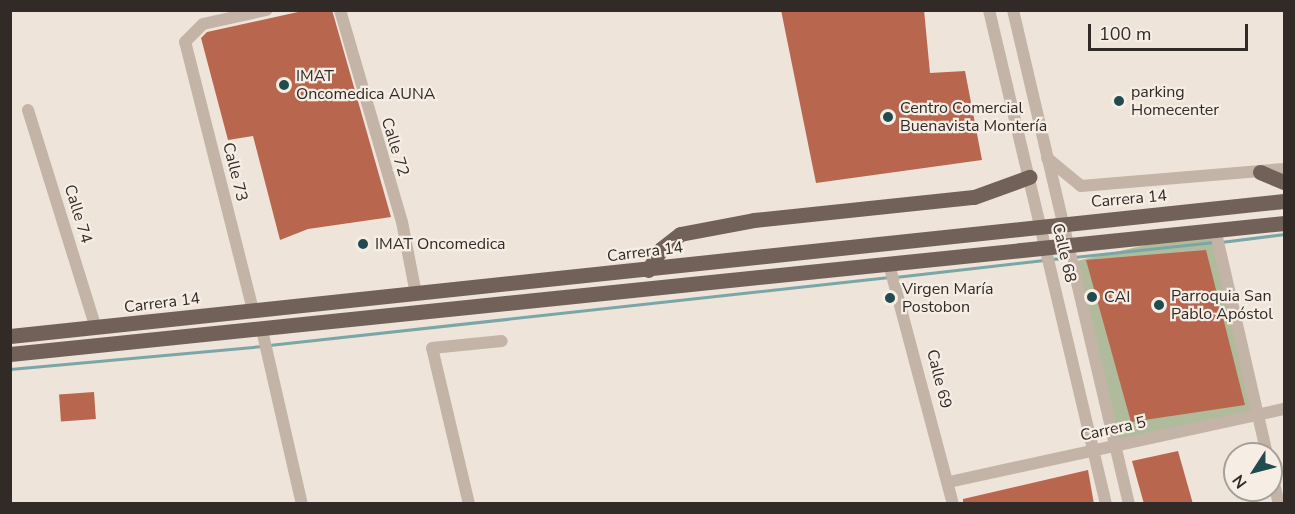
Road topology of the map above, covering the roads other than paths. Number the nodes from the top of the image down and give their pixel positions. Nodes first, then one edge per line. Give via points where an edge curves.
1 (266, 10) edge
2 (340, 10) edge
3 (989, 10) edge
4 (1013, 10) edge
5 (28, 110) dead end
6 (1046, 157) junction
7 (1284, 170) edge
8 (1260, 172) junction
9 (1029, 177) junction
10 (1284, 182) edge
11 (1284, 201) edge
12 (1062, 223) junction
13 (1284, 223) edge
14 (1041, 227) junction
15 (1216, 233) junction
16 (1067, 251) junction
17 (1046, 254) junction
18 (891, 269) junction
19 (648, 270) junction
20 (416, 294) junction
21 (253, 310) junction
22 (96, 328) junction
23 (263, 334) junction
24 (10, 336) edge
25 (501, 341) dead end
26 (10, 354) edge
27 (1284, 409) edge
28 (1258, 415) junction
29 (1264, 442) edge
30 (1116, 446) junction
31 (1094, 449) junction
32 (949, 482) junction
33 (302, 504) edge
34 (469, 504) edge
35 (953, 504) edge
36 (1106, 504) edge
37 (1129, 504) edge

1 - 21 street, Calle 73 via 203,24 185,42
2 - 20 street, Calle 72 via 402,222
3 - 9 street, Calle 68
4 - 6 street, Calle 68
5 - 22 street, Calle 74
6 - 8 street via 1081,186
6 - 12 street, Calle 68
7 - 8 street
8 - 10 main road
9 - 14 street, Calle 68
9 - 19 main road via 974,197 754,220 680,234 661,249
11 - 12 main road, Carrera 14
12 - 14 main road, Carrera 14
12 - 16 street, Calle 68
13 - 15 main road
14 - 17 street, Calle 68
14 - 19 main road, Carrera 14
15 - 16 main road
15 - 28 street
16 - 17 main road
16 - 30 street, Calle 68
17 - 18 main road
17 - 31 street, Calle 68
18 - 23 main road
18 - 32 street, Calle 69
19 - 20 main road, Carrera 14
20 - 21 main road, Carrera 14
21 - 22 main road, Carrera 14
22 - 24 main road, Carrera 14
23 - 26 main road
23 - 33 street
25 - 34 street via 432,348
27 - 28 street, Carrera 5
28 - 29 street
28 - 30 street, Carrera 5
30 - 31 street, Carrera 5
30 - 37 street, Calle 68
31 - 32 street, Carrera 5
31 - 36 street, Calle 68
32 - 35 street, Calle 69

